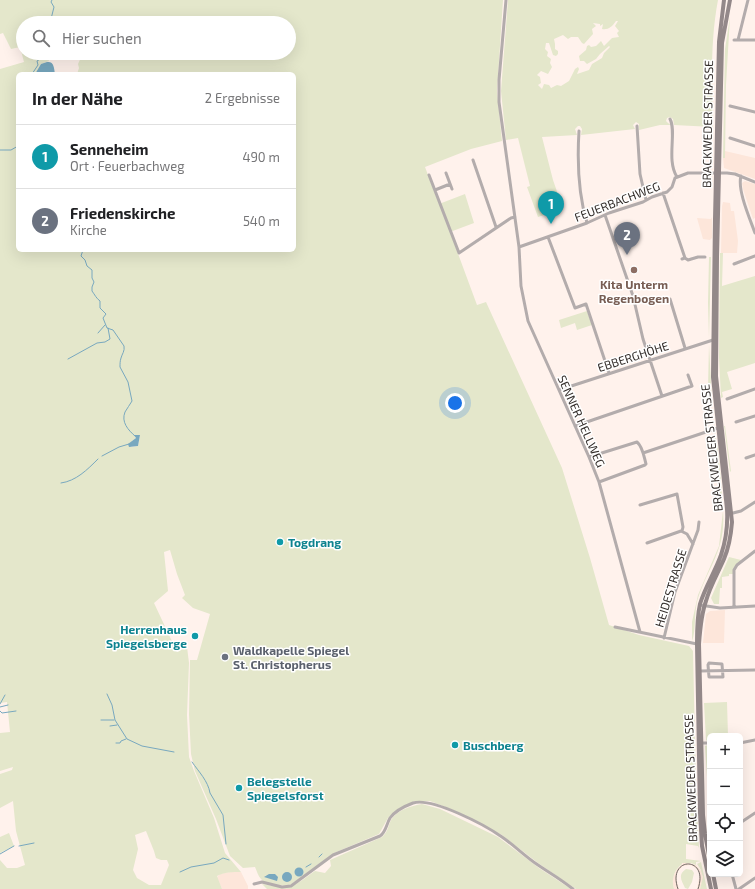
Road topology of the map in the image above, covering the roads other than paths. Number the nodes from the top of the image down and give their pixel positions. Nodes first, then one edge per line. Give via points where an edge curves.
1 (506, 0) edge
2 (724, 0) edge
3 (730, 0) edge
4 (748, 0) edge
5 (755, 40) edge
6 (730, 106) dead end
7 (755, 112) edge
8 (670, 119) dead end
9 (637, 126) dead end
10 (579, 131) dead end
11 (730, 138) dead end
12 (755, 146) edge
13 (473, 160) dead end
14 (446, 173) dead end
15 (718, 173) junction
16 (429, 175) dead end
17 (741, 176) junction
18 (677, 177) junction
19 (755, 182) edge
20 (450, 184) junction
21 (435, 190) junction
22 (452, 190) dead end
23 (663, 193) junction
24 (646, 200) junction
25 (605, 215) junction
26 (515, 217) junction
27 (587, 223) junction
28 (496, 227) junction
29 (755, 233) edge
30 (548, 237) junction
31 (519, 247) junction
32 (755, 256) edge
33 (705, 257) dead end
34 (734, 264) dead end
35 (670, 299) dead end
36 (713, 340) junction
37 (685, 348) junction
38 (650, 360) junction
39 (609, 373) junction
40 (688, 375) dead end
41 (755, 389) edge
42 (559, 390) junction
43 (662, 396) junction
44 (727, 399) dead end
45 (755, 416) edge
46 (736, 422) dead end
47 (575, 426) junction
48 (718, 428) junction
49 (643, 453) junction
50 (755, 455) edge
51 (589, 457) junction
52 (746, 458) dead end
53 (599, 482) junction
54 (755, 502) edge
55 (640, 505) dead end
56 (729, 514) junction
57 (699, 522) dead end
58 (682, 531) junction
59 (647, 543) dead end
60 (693, 544) junction
61 (755, 551) edge
62 (702, 606) junction
63 (755, 606) edge
64 (734, 607) junction
65 (615, 628) dead end
66 (640, 632) junction
67 (664, 638) junction
68 (696, 644) junction
69 (723, 670) junction
70 (755, 670) edge
71 (700, 671) junction
72 (708, 671) junction
73 (755, 740) edge
74 (743, 742) edge
75 (701, 743) junction
76 (707, 743) edge
77 (755, 813) edge
78 (743, 821) edge
79 (707, 845) edge
80 (714, 877) edge
81 (733, 877) edge
82 (755, 878) edge
83 (254, 884) dead end
84 (574, 889) edge
85 (711, 889) edge
86 (716, 889) edge
87 (736, 889) edge
88 (740, 889) edge

1 - 26 street, SENNER HELLWEG via 499,102
2 - 15 main road, BRACKWEDER STRASSE via 719,42
3 - 15 main road, BRACKWEDER STRASSE via 722,43
4 - 5 street via 736,40
6 - 7 street
8 - 18 street via 673,172
9 - 24 street via 640,174
10 - 27 street via 578,178
11 - 12 street
13 - 28 street
14 - 20 street
15 - 17 street
15 - 18 street via 688,173
15 - 36 main road, BRACKWEDER STRASSE
15 - 56 main road, BRACKWEDER STRASSE via 716,376
16 - 21 street
17 - 19 street
17 - 29 street via 740,187
18 - 23 street, FEUERBACHWEG via 671,188
20 - 21 street
20 - 22 street
21 - 28 street via 459,253
23 - 24 street, FEUERBACHWEG
23 - 33 street via 684,258 688,260
24 - 25 street, FEUERBACHWEG
25 - 27 street, FEUERBACHWEG
25 - 38 street
26 - 28 street
26 - 31 street, SENNER HELLWEG
27 - 30 street, FEUERBACHWEG
30 - 31 street, FEUERBACHWEG
30 - 39 street via 575,308 586,304
31 - 42 street, SENNER HELLWEG via 521,286 528,321
32 - 34 street
35 - 37 street
36 - 37 street, EBBERGHÖHE
36 - 48 main road, BRACKWEDER STRASSE via 713,377
37 - 38 street, EBBERGHÖHE
38 - 39 street, EBBERGHÖHE
38 - 43 street
39 - 42 street, EBBERGHÖHE
40 - 43 street via 692,386
41 - 44 street
42 - 47 street, SENNER HELLWEG
43 - 47 street
45 - 46 street
47 - 51 street, SENNER HELLWEG
48 - 49 street
48 - 56 main road, BRACKWEDER STRASSE
49 - 51 street via 637,442
49 - 53 street via 645,465
50 - 52 street
51 - 53 street, SENNER HELLWEG
53 - 66 street, SENNER HELLWEG
54 - 56 street via 741,511
55 - 58 street, HEIDESTRASSE via 677,494
56 - 62 main road, BRACKWEDER STRASSE via 729,545
57 - 60 street, HEIDESTRASSE
58 - 59 street, HEIDESTRASSE
58 - 60 street, HEIDESTRASSE
60 - 67 street, HEIDESTRASSE via 675,592
61 - 64 street via 734,570
62 - 64 street
62 - 68 main road, BRACKWEDER STRASSE via 697,621
62 - 71 main road, BRACKWEDER STRASSE
63 - 64 street
65 - 66 street
66 - 67 street
67 - 68 street
68 - 85 main road, BRACKWEDER STRASSE via 702,846
69 - 70 street
69 - 72 street
69 - 72 street via 722,677 709,677
69 - 72 street via 722,663 709,663
71 - 72 street
71 - 75 main road, BRACKWEDER STRASSE
73 - 74 street
75 - 76 street
75 - 79 main road, BRACKWEDER STRASSE via 703,815
77 - 78 street
80 - 86 main road
81 - 87 street
82 - 88 street
83 - 84 street via 259,882 282,887 292,886 333,856 380,836 390,818 397,812 411,804 423,802 451,811 490,830

